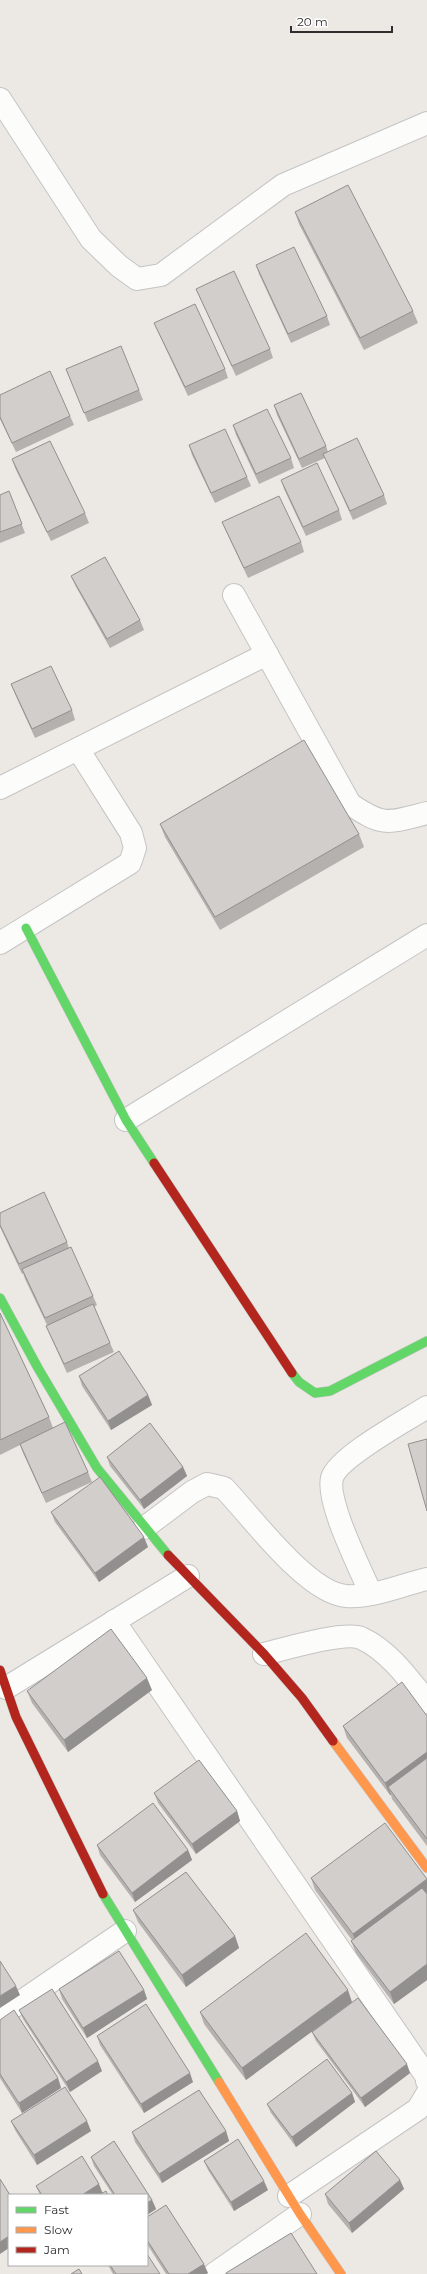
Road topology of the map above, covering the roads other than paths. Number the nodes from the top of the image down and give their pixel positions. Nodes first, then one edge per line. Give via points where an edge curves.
1 (0, 99) edge
2 (427, 123) edge
3 (234, 595) dead end
4 (267, 654) junction
5 (78, 749) junction
6 (0, 788) edge
7 (427, 813) edge
8 (26, 928) junction
9 (427, 935) edge
10 (0, 943) edge
11 (126, 1120) junction
12 (0, 1298) edge
13 (427, 1342) edge
14 (427, 1407) edge
15 (144, 1528) junction
16 (188, 1576) junction
17 (427, 1579) edge
18 (371, 1594) junction
19 (114, 1621) junction
20 (264, 1654) junction
21 (3, 1679) edge
22 (427, 1702) edge
23 (427, 1868) edge
24 (125, 1931) junction
25 (0, 2016) edge
26 (427, 2081) edge
27 (427, 2094) edge
28 (289, 2196) junction
29 (300, 2214) junction
30 (214, 2274) edge
31 (341, 2274) edge

1 - 2 street via 91,239 119,266 137,279 161,275 283,185
3 - 4 street
4 - 5 street
4 - 7 street via 350,804 370,817 384,822
5 - 6 street
5 - 8 street via 131,833 135,848 130,863
8 - 10 street
8 - 11 street
9 - 11 street
11 - 13 street via 286,1366 299,1382 315,1393 330,1392
12 - 15 street via 97,1468
14 - 18 street via 359,1450 343,1463 332,1478 333,1502
15 - 16 street
15 - 18 street via 192,1492 207,1484 224,1488 300,1572 326,1591 346,1596
16 - 19 street
16 - 20 street
17 - 18 street
19 - 21 street
19 - 26 street
20 - 22 street via 332,1638 360,1637 385,1654 412,1681
20 - 23 street via 302,1698
21 - 24 street via 16,1717 96,1881
24 - 25 street
24 - 28 street
27 - 28 street via 418,2109
28 - 29 street
29 - 30 street
29 - 31 street

